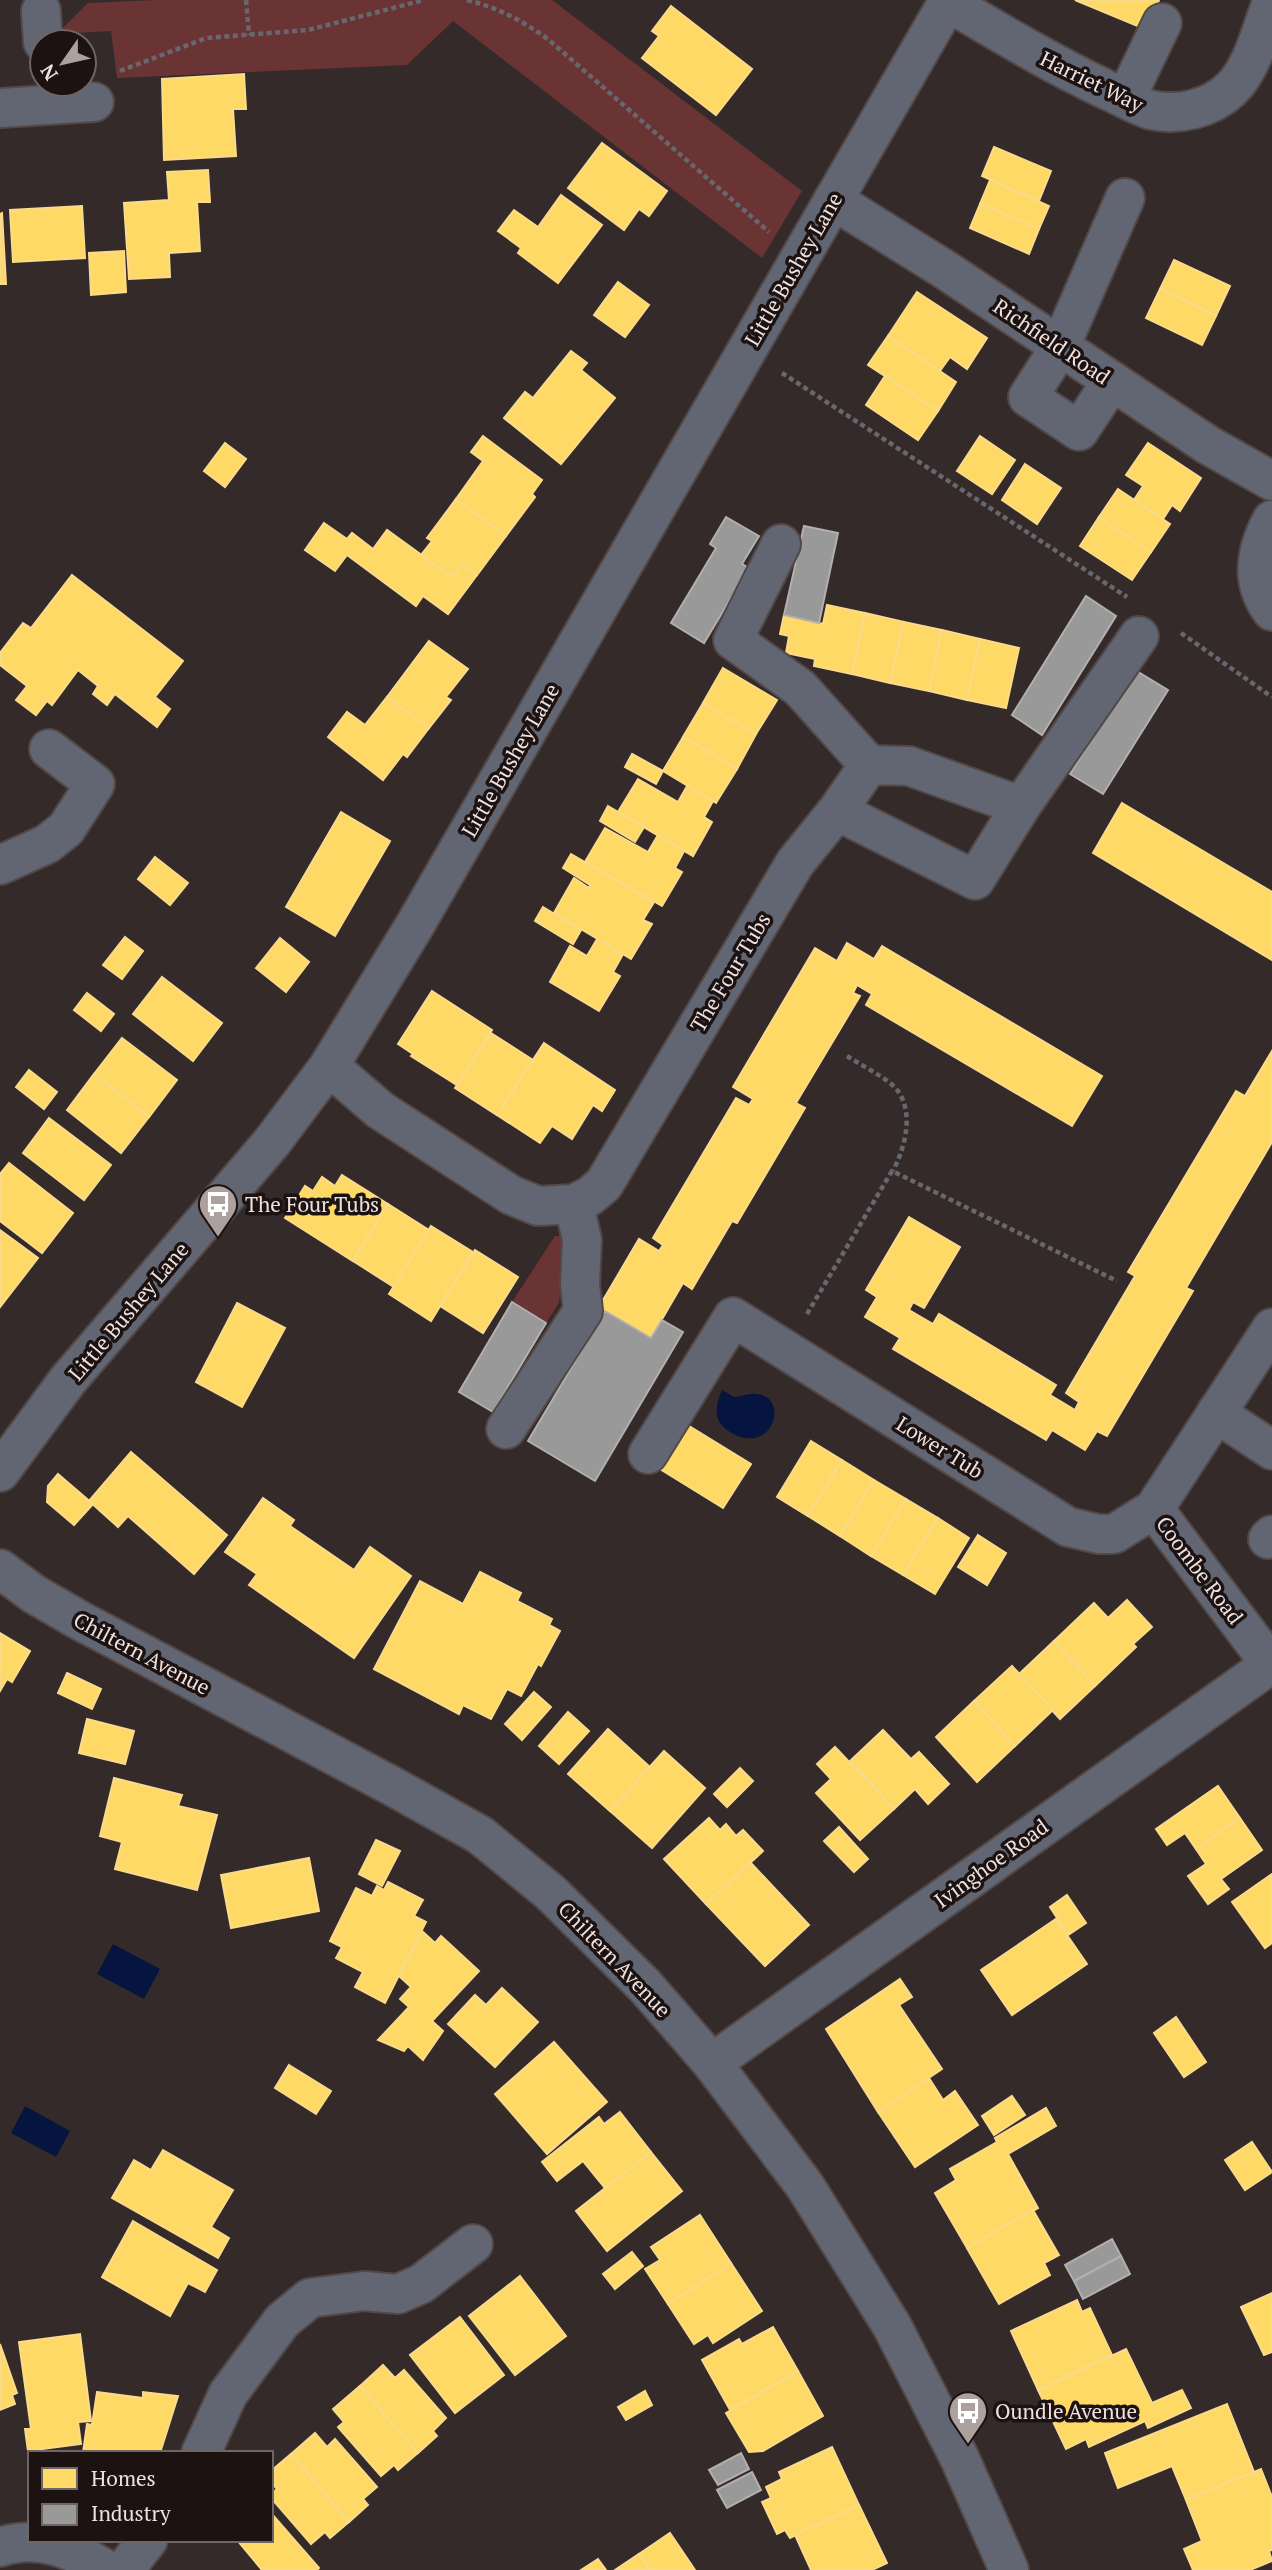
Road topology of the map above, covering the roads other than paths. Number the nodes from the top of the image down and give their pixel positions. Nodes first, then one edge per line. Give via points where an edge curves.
1 (948, 1) edge
2 (1272, 2) edge
3 (1162, 23) dead end
4 (36, 98) edge
5 (67, 98) edge
6 (1126, 98) junction
7 (94, 102) road end
8 (0, 108) edge
9 (1125, 198) dead end
10 (833, 200) junction
11 (1060, 347) junction
12 (1112, 381) junction
13 (1272, 481) edge
14 (1272, 520) edge
15 (781, 544) dead end
16 (1272, 611) edge
17 (1135, 618) road end
18 (49, 749) dead end
19 (869, 765) junction
20 (1021, 806) junction
21 (837, 811) junction
22 (0, 865) edge
23 (329, 1066) junction
24 (574, 1204) junction
25 (1272, 1328) edge
26 (1216, 1413) junction
27 (506, 1429) dead end
28 (1272, 1450) edge
29 (648, 1454) dead end
30 (0, 1472) edge
31 (1154, 1508) junction
32 (0, 1569) edge
33 (1271, 1665) edge
34 (712, 2063) junction
35 (473, 2244) dead end
36 (202, 2451) edge
37 (146, 2542) edge
38 (0, 2547) edge
39 (107, 2570) edge
40 (124, 2570) edge
41 (1008, 2570) edge

1 - 6 street, Harriet Way via 1055,66
1 - 10 street, Little Bushey Lane
2 - 6 street, Harriet Way via 1246,68 1232,89 1213,102 1196,110 1173,112 1149,109
3 - 6 street
4 - 8 street
5 - 7 street
9 - 11 street
10 - 11 street, Richfield Road
10 - 23 street, Little Bushey Lane
11 - 12 street, Richfield Road
11 - 12 street via 1028,397 1079,431
12 - 13 street, Richfield Road
14 - 16 street via 1256,564 1258,584
15 - 19 street via 733,640 800,688
17 - 20 street
18 - 22 street via 95,784 66,829 47,844
19 - 20 street via 909,766
19 - 21 street, The Four Tubs
20 - 21 street via 975,880
21 - 24 street, The Four Tubs via 795,863 604,1184
23 - 24 street via 380,1110 511,1195 538,1206
23 - 30 street, Little Bushey Lane via 272,1142 68,1380
24 - 27 street via 582,1240 583,1311
25 - 26 street
26 - 28 street
26 - 31 street
29 - 31 street, Lower Tub via 733,1317 1069,1527 1114,1534
31 - 33 street, Coombe Road
32 - 34 street, Chiltern Avenue via 79,1620 480,1835 551,1894 645,1986
33 - 34 street, Ivinghoe Road
34 - 41 street, Chiltern Avenue via 805,2186 892,2326 960,2459
35 - 36 street via 421,2284 398,2294 364,2291 310,2298 282,2321 228,2393
37 - 40 street
38 - 39 street via 29,2542 54,2545

